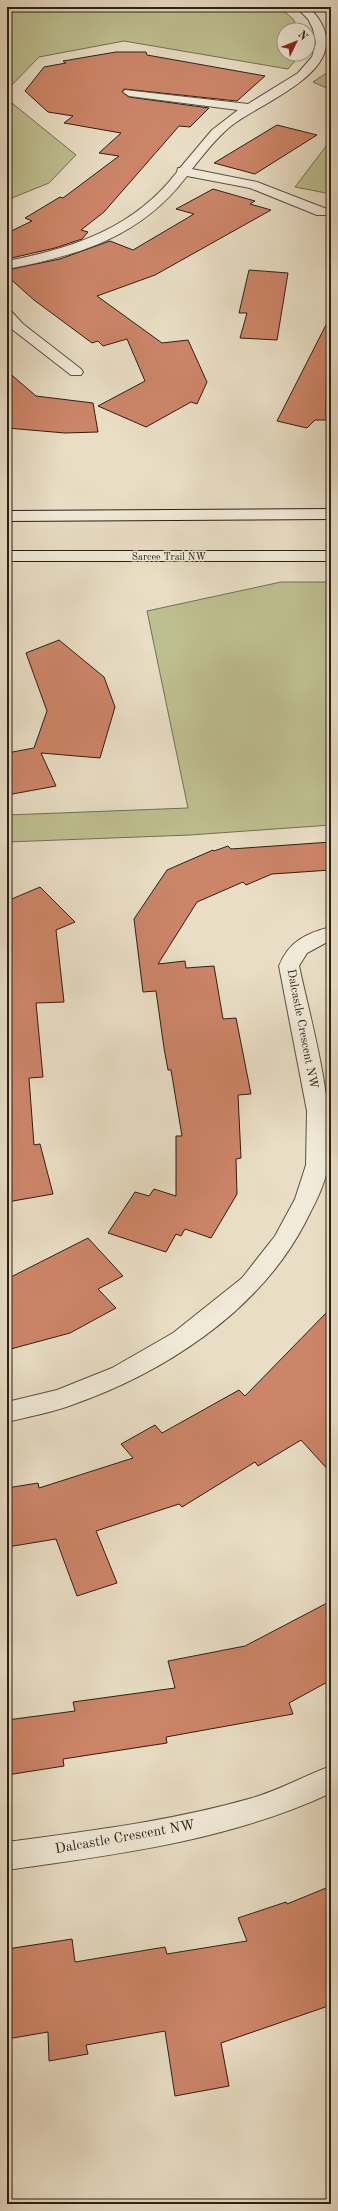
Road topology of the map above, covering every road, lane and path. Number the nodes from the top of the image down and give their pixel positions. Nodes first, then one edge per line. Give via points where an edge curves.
1 (306, 8) edge
2 (129, 92) dead end
3 (250, 108) junction
4 (182, 171) junction
5 (322, 212) dead end
6 (7, 265) edge
7 (7, 315) edge
8 (76, 372) dead end
9 (331, 514) edge
10 (7, 516) edge
11 (7, 556) edge
12 (331, 556) edge
13 (331, 933) edge
14 (7, 1412) edge
15 (331, 1779) edge
16 (7, 1856) edge

1 - 3 street via 316,21 320,32 321,48 318,58 311,68
2 - 3 street
3 - 4 street via 226,123
4 - 5 street via 253,185
4 - 6 street via 161,198 123,227 65,251
7 - 8 street via 18,327
9 - 10 street
11 - 12 street, Sarcee Trail NW
13 - 14 street, Dalcastle Crescent NW via 319,936 301,946 295,952 289,966 318,1111 317,1165 306,1199 284,1241 250,1284 182,1340 121,1375 60,1399
15 - 16 street, Dalcastle Crescent NW via 303,1794 244,1813 177,1830

